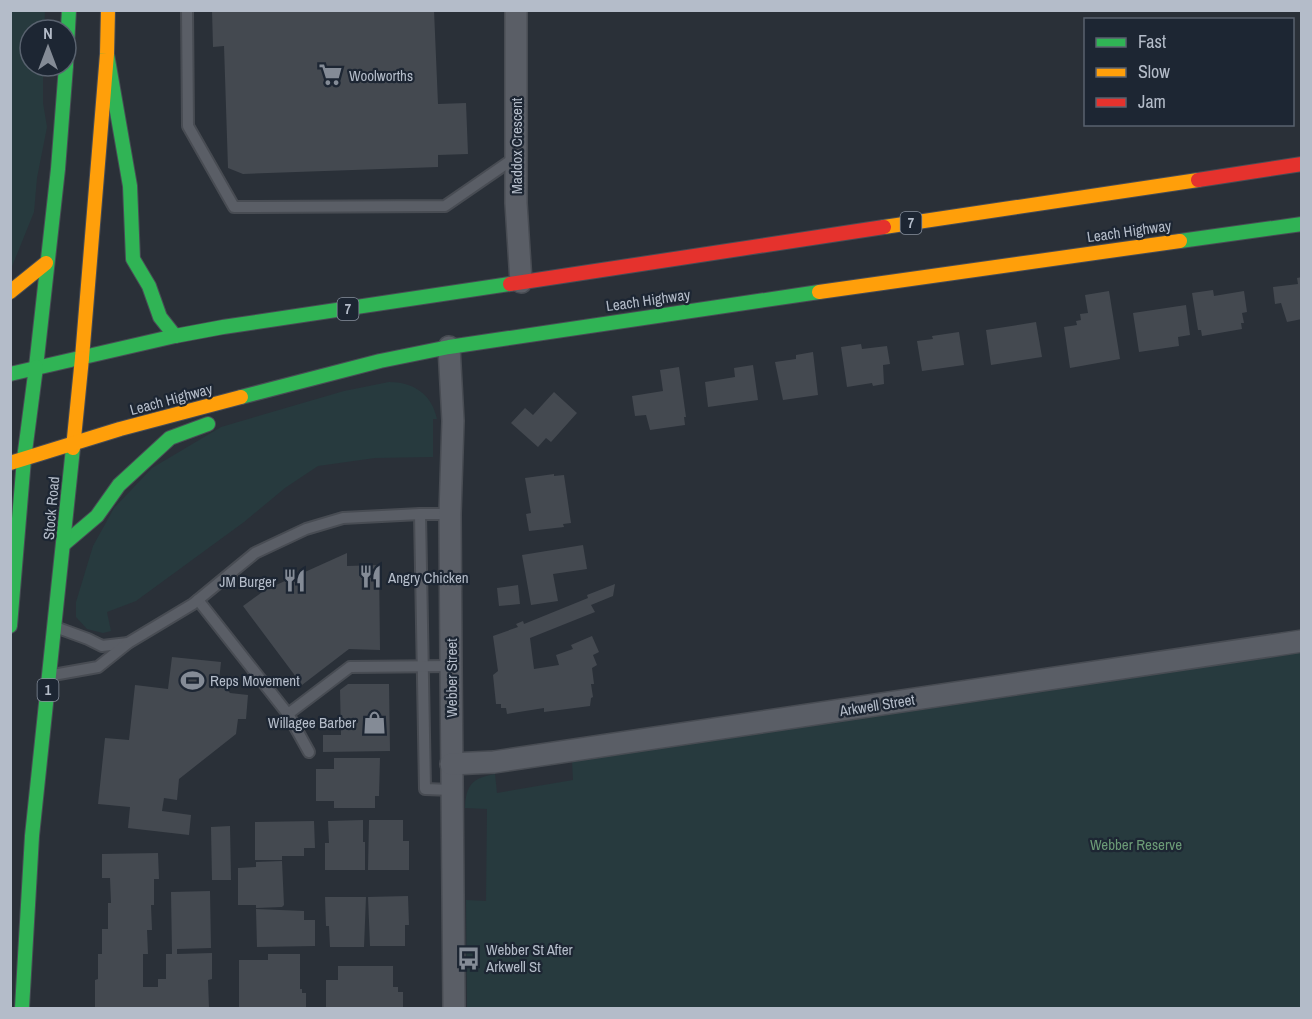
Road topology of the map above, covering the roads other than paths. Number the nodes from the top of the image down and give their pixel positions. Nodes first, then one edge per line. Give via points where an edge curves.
1 (108, 10) edge
2 (187, 10) edge
3 (516, 10) edge
4 (107, 54) junction
5 (65, 78) edge
6 (516, 157) junction
7 (1302, 164) edge
8 (1302, 224) edge
9 (46, 263) junction
10 (521, 282) junction
11 (10, 292) edge
12 (175, 336) junction
13 (449, 347) junction
14 (82, 358) junction
15 (36, 367) junction
16 (10, 374) edge
17 (305, 380) junction
18 (252, 408) dead end
19 (221, 419) dead end
20 (74, 443) junction
21 (17, 461) edge
22 (420, 514) junction
23 (450, 514) junction
24 (64, 544) junction
25 (198, 600) junction
26 (10, 626) edge
27 (55, 627) junction
28 (1302, 641) edge
29 (128, 643) junction
30 (422, 665) junction
31 (451, 666) junction
32 (50, 675) junction
33 (288, 714) junction
34 (309, 752) dead end
35 (451, 764) junction
36 (452, 790) junction
37 (22, 1008) edge
38 (454, 1008) edge

1 - 4 main road, Stock Road
2 - 6 lane via 188,126 234,207 445,206
3 - 6 street, Maddox Crescent
4 - 12 main road via 130,186 133,259 149,286 160,317
4 - 14 main road, Stock Road
5 - 9 main road, Stock Road
6 - 10 street, Maddox Crescent
7 - 10 main road, 7
8 - 13 main road, Leach Highway
9 - 11 main road
9 - 15 main road, Stock Road
10 - 12 main road, 7
12 - 14 main road, 7
13 - 17 main road, Leach Highway
13 - 23 street, Webber Street via 453,421
14 - 15 main road, 7
14 - 20 main road, Stock Road / 1
15 - 16 main road, 7
15 - 21 main road, Stock Road
17 - 18 main road
17 - 20 main road, Leach Highway
19 - 24 main road via 170,438 119,485 97,516
20 - 21 main road, Leach Highway
20 - 24 main road, Stock Road / 1
21 - 26 main road, Stock Road
22 - 23 lane
22 - 25 lane via 344,518 306,529 255,553
22 - 30 lane
23 - 31 street, Webber Street
24 - 27 main road, Stock Road / 1
25 - 29 lane
25 - 33 lane
27 - 29 lane via 102,646
27 - 32 main road, Stock Road / 1
28 - 35 street, Arkwell Street via 505,760
29 - 32 lane via 98,667
30 - 31 lane
30 - 33 lane via 350,666
30 - 36 lane via 424,789
31 - 35 street, Webber Street
32 - 37 main road, Stock Road / 1 via 32,836
33 - 34 lane
35 - 36 street, Webber Street
36 - 38 street, Webber Street

